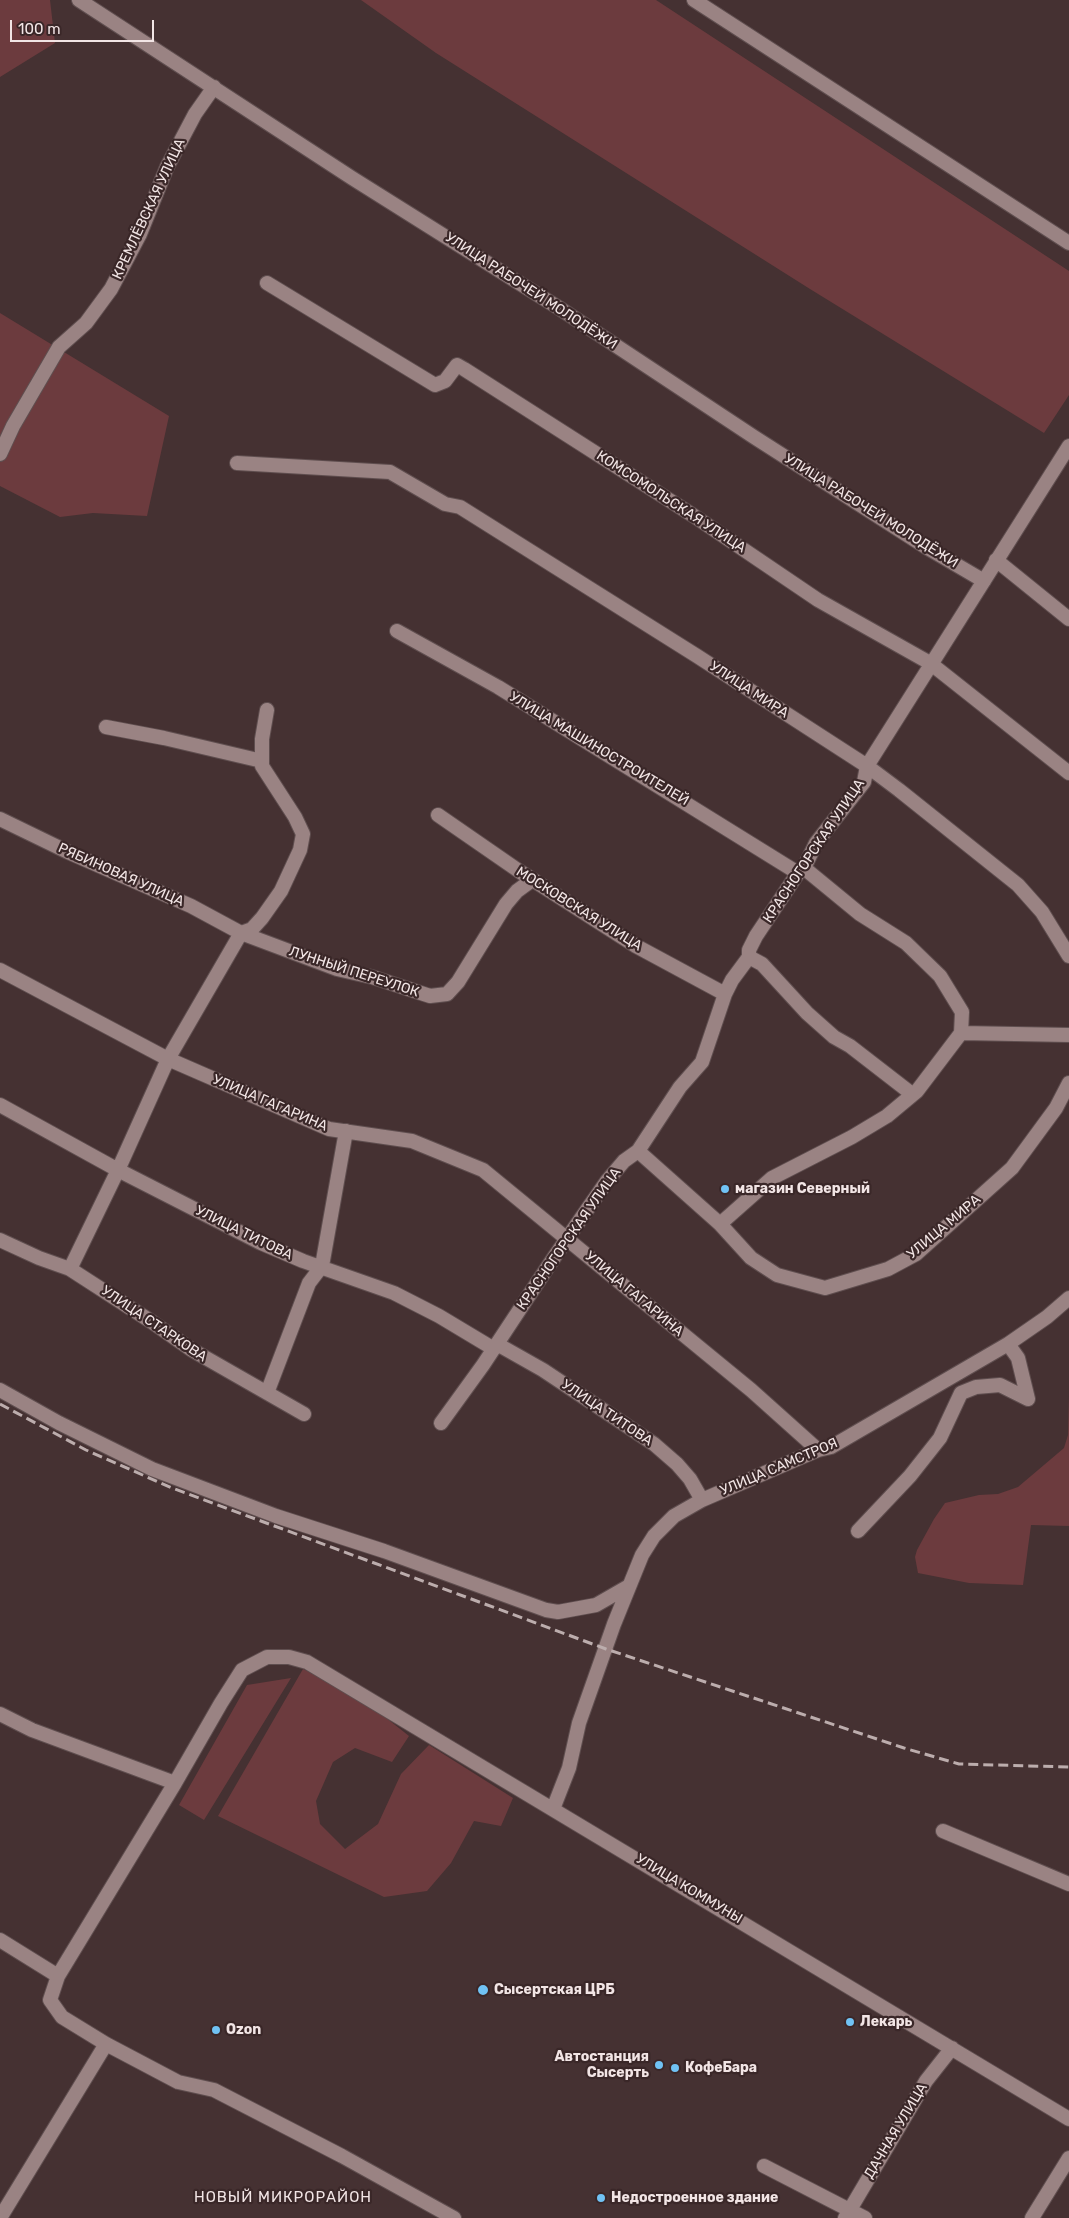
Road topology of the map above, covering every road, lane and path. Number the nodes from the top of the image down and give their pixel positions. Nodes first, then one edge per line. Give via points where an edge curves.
1 (79, 0) edge
2 (694, 0) edge
3 (214, 86) junction
4 (1069, 243) edge
5 (267, 283) dead end
6 (1069, 446) edge
7 (0, 454) edge
8 (237, 463) dead end
9 (996, 560) junction
10 (984, 581) junction
11 (1069, 619) edge
12 (397, 631) dead end
13 (930, 663) junction
14 (267, 710) dead end
15 (106, 727) dead end
16 (262, 762) junction
17 (866, 766) junction
18 (1069, 773) edge
19 (438, 815) dead end
20 (0, 819) edge
21 (801, 871) junction
22 (532, 880) junction
23 (241, 933) junction
24 (1069, 956) edge
25 (749, 957) junction
26 (0, 970) edge
27 (725, 994) junction
28 (961, 1032) junction
29 (1069, 1035) edge
30 (168, 1059) junction
31 (1069, 1083) edge
32 (912, 1094) junction
33 (0, 1105) edge
34 (346, 1131) junction
35 (638, 1151) junction
36 (118, 1170) junction
37 (720, 1224) junction
38 (567, 1238) junction
39 (0, 1240) edge
40 (322, 1266) junction
41 (70, 1269) junction
42 (1069, 1298) edge
43 (1008, 1344) junction
44 (495, 1347) junction
45 (0, 1390) edge
46 (267, 1393) junction
47 (304, 1414) dead end
48 (441, 1422) dead end
49 (818, 1450) junction
50 (702, 1500) junction
51 (858, 1531) dead end
52 (629, 1586) junction
53 (0, 1714) edge
54 (175, 1783) junction
55 (552, 1809) junction
56 (943, 1831) dead end
57 (1069, 1884) edge
58 (0, 1940) edge
59 (58, 1976) junction
60 (106, 2044) junction
61 (952, 2048) junction
62 (1069, 2119) edge
63 (1069, 2158) edge
64 (764, 2166) dead end
65 (848, 2213) edge
66 (0, 2218) edge
67 (454, 2218) edge
68 (865, 2218) edge
69 (1032, 2218) edge

1 - 3 street, УЛИЦА РАБОЧЕЙ МОЛОДЁЖИ
2 - 4 street
3 - 7 street, КРЕМЛЁВСКАЯ УЛИЦА via 167,167 140,234 111,289 86,323 59,347
3 - 10 street, УЛИЦА РАБОЧЕЙ МОЛОДЁЖИ via 762,442
5 - 13 street, КОМСОМОЛЬСКАЯ УЛИЦА via 435,385 445,381 457,365 464,369 694,516 818,600
6 - 9 street, КРАСНОГОРСКАЯ УЛИЦА
8 - 17 street, УЛИЦА МИРА via 390,472 445,504 460,507
9 - 10 street, КРАСНОГОРСКАЯ УЛИЦА
9 - 11 street
10 - 13 street, КРАСНОГОРСКАЯ УЛИЦА
12 - 21 street, УЛИЦА МАШИНОСТРОИТЕЛЕЙ via 498,687
13 - 17 street, КРАСНОГОРСКАЯ УЛИЦА
13 - 18 street, КОМСОМОЛЬСКАЯ УЛИЦА
14 - 16 street
15 - 16 street
16 - 23 street via 303,834 300,850 281,890 252,929
17 - 21 street, КРАСНОГОРСКАЯ УЛИЦА via 864,782 816,843
17 - 24 street, УЛИЦА МИРА via 1018,885 1042,912
19 - 22 street, МОСКОВСКАЯ УЛИЦА
20 - 23 street, РЯБИНОВАЯ УЛИЦА via 191,906
21 - 25 street, КРАСНОГОРСКАЯ УЛИЦА via 756,936 748,950
21 - 28 street, УЛИЦА МАШИНОСТРОИТЕЛЕЙ via 906,943 940,976 962,1012
22 - 23 street, ЛУННЫЙ ПЕРЕУЛОК via 506,904 458,982 447,994 430,996 337,969
22 - 27 street, МОСКОВСКАЯ УЛИЦА via 636,946
23 - 30 street
25 - 27 street, КРАСНОГОРСКАЯ УЛИЦА
25 - 32 street via 762,964 834,1037
26 - 30 street, УЛИЦА ГАГАРИНА
27 - 35 street, КРАСНОГОРСКАЯ УЛИЦА via 702,1062 680,1087
28 - 29 street
28 - 32 street
30 - 34 street, УЛИЦА ГАГАРИНА via 329,1129
30 - 36 street
31 - 37 street, УЛИЦА МИРА via 1056,1108 1012,1168 916,1254 888,1269 825,1288 787,1278 751,1258
32 - 37 street via 887,1116 772,1178
33 - 36 street, УЛИЦА ТИТОВА
34 - 38 street, УЛИЦА ГАГАРИНА via 412,1141 483,1170
34 - 40 street
35 - 37 street, УЛИЦА МИРА
35 - 38 street, КРАСНОГОРСКАЯ УЛИЦА via 624,1161
36 - 40 street, УЛИЦА ТИТОВА via 262,1243
36 - 41 street
38 - 44 street, КРАСНОГОРСКАЯ УЛИЦА
38 - 49 street, УЛИЦА ГАГАРИНА via 751,1390
39 - 41 street, УЛИЦА СТАРКОВА
40 - 44 street, УЛИЦА ТИТОВА via 394,1293
40 - 46 street via 309,1284
41 - 46 street, УЛИЦА СТАРКОВА via 192,1350
42 - 43 street, УЛИЦА САМСТРОЯ
43 - 49 street, УЛИЦА САМСТРОЯ via 831,1447
43 - 51 street via 1018,1358 1028,1399 1000,1385 976,1387 961,1393 940,1438 910,1476
44 - 48 street, КРАСНОГОРСКАЯ УЛИЦА
44 - 50 street, УЛИЦА ТИТОВА via 543,1370 654,1444 690,1479
45 - 52 street via 58,1423 152,1469 546,1610 558,1612 596,1605
46 - 47 street, УЛИЦА СТАРКОВА
49 - 50 street, УЛИЦА САМСТРОЯ
50 - 52 street, УЛИЦА САМСТРОЯ via 674,1516 654,1536 642,1554
52 - 55 street, УЛИЦА САМСТРОЯ via 579,1723 568,1768
53 - 54 street via 32,1730
54 - 55 street, УЛИЦА КОММУНЫ via 242,1670 267,1657 289,1657 307,1662
54 - 59 street, УЛИЦА КОММУНЫ
55 - 61 street, УЛИЦА КОММУНЫ
56 - 57 street
58 - 59 street
59 - 60 street, УЛИЦА КОММУНЫ via 50,2000 54,2007 62,2017
60 - 66 street
60 - 67 street, УЛИЦА КОММУНЫ via 178,2082 214,2090
61 - 62 street, УЛИЦА КОММУНЫ
61 - 65 street, ДАЧНАЯ УЛИЦА via 926,2081
63 - 69 street
64 - 65 street
65 - 68 street

